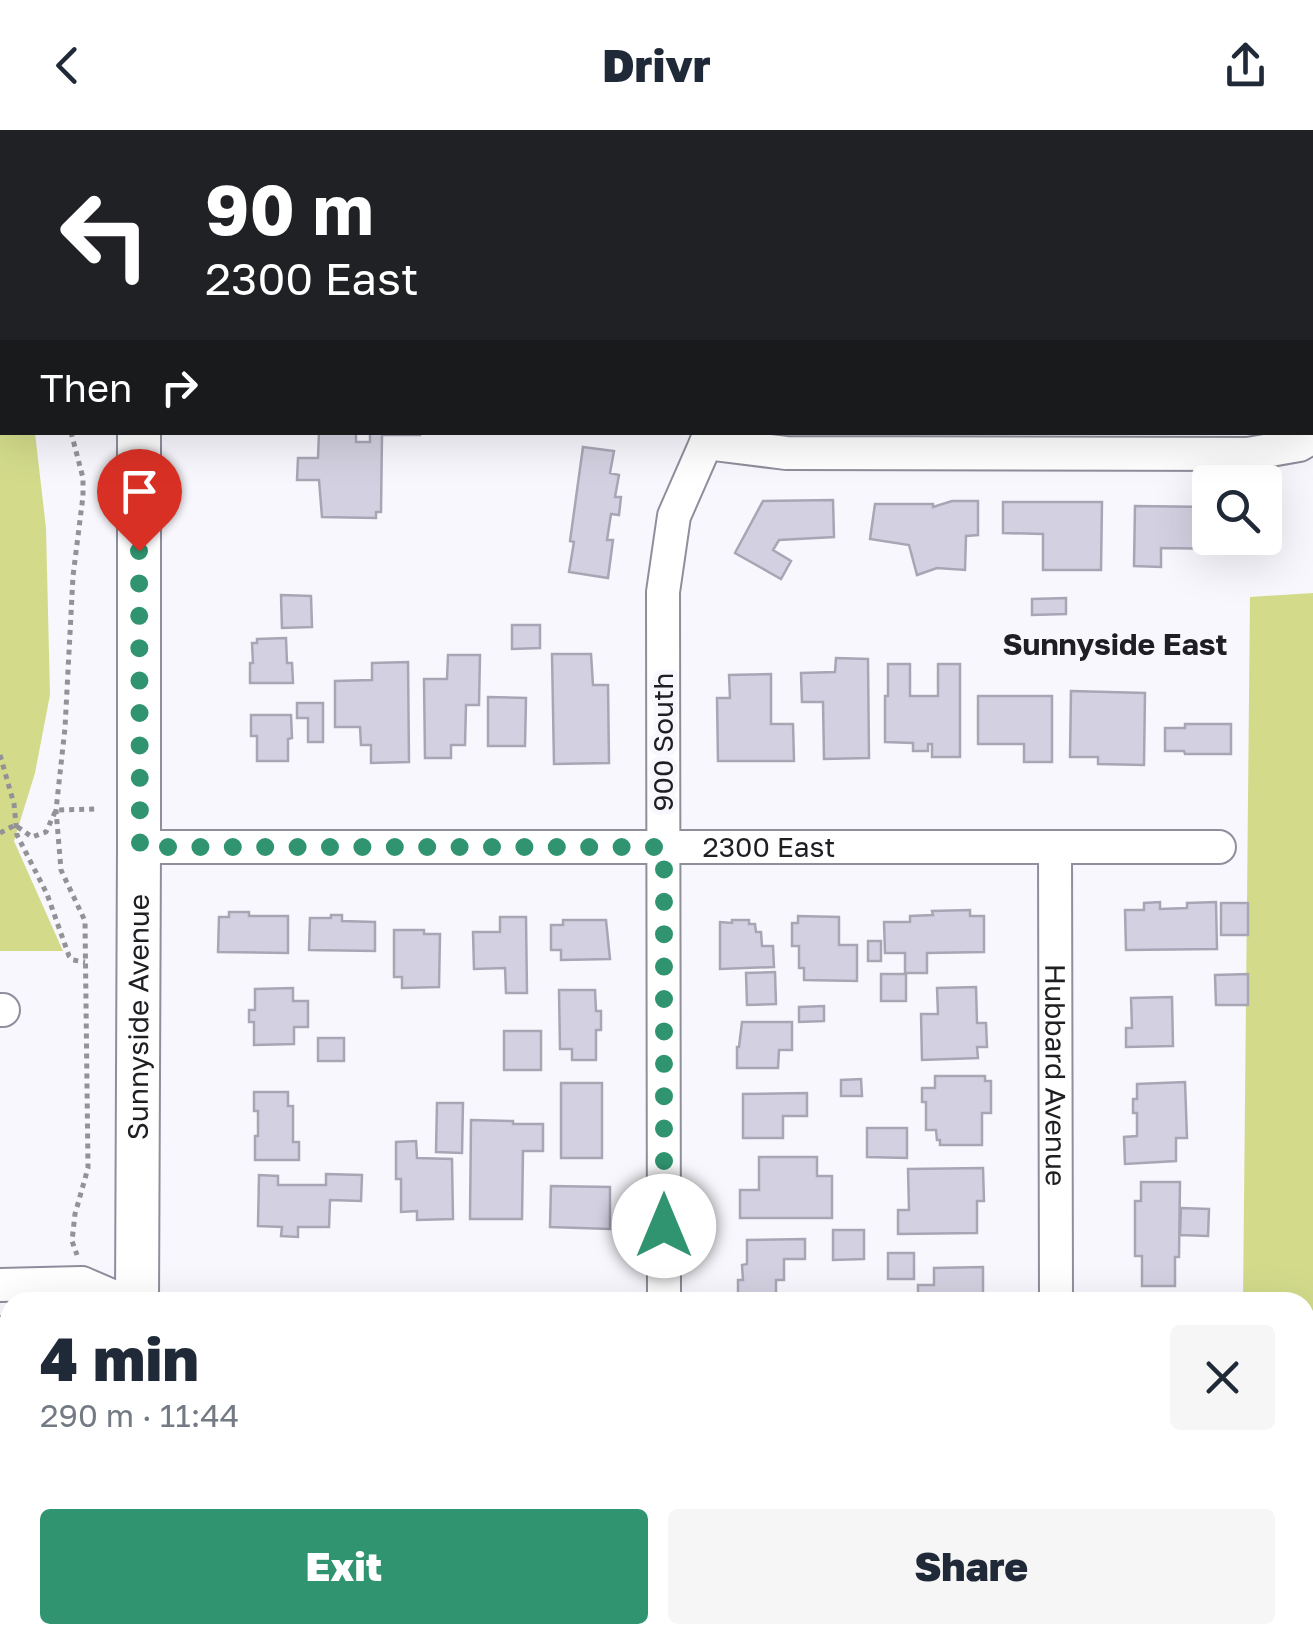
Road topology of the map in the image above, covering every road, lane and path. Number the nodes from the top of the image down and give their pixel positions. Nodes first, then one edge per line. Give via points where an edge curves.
1 (72, 435) edge
2 (138, 435) edge
3 (1313, 436) edge
4 (710, 438) edge
5 (0, 755) edge
6 (96, 809) dead end
7 (56, 810) junction
8 (15, 825) junction
9 (0, 833) edge
10 (140, 847) junction
11 (664, 847) junction
12 (1055, 847) junction
13 (1218, 847) dead end
14 (86, 962) junction
15 (78, 1256) dead end
16 (0, 1285) edge
17 (103, 1292) edge
18 (137, 1292) edge
19 (664, 1292) edge
20 (1056, 1292) edge

1 - 7 path via 83,496
2 - 10 main road, Sunnyside Avenue
3 - 4 street via 1248,454 786,453
4 - 11 street, 900 South via 674,516 663,592
5 - 8 path
6 - 7 path
7 - 8 path via 46,832 32,837
7 - 14 path via 61,870 84,920
8 - 9 path
8 - 14 path via 69,956
10 - 11 street, 2300 East
10 - 18 main road, Sunnyside Avenue
11 - 12 street, 2300 East
11 - 19 street, 900 South
12 - 13 street, 2300 East
12 - 20 street, Hubbard Avenue
14 - 15 path via 88,1168 74,1214
16 - 17 street via 82,1283

